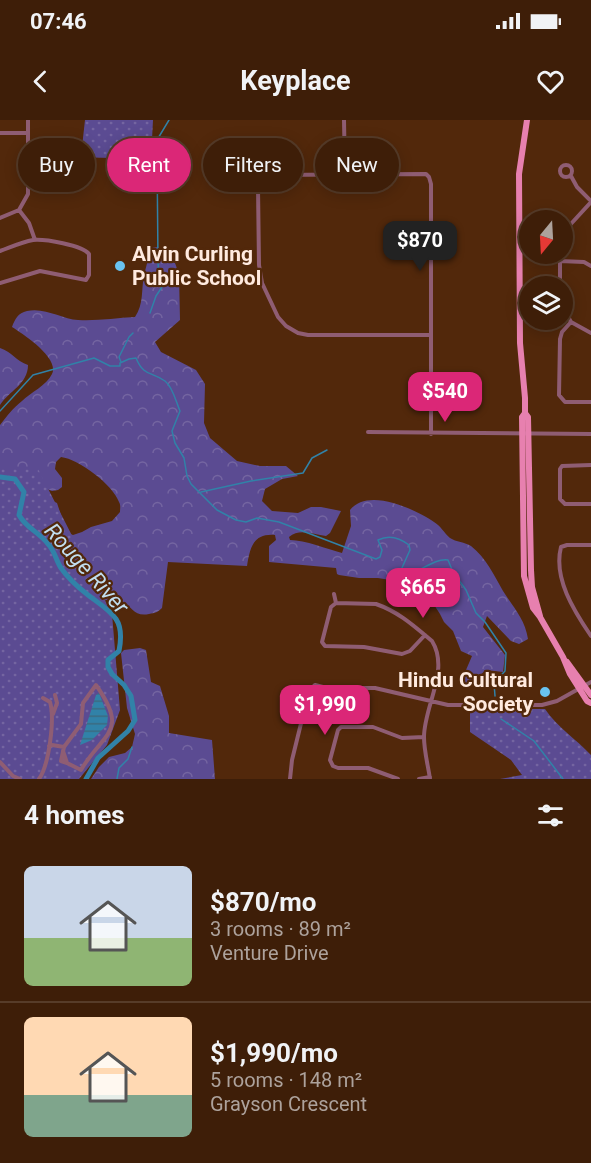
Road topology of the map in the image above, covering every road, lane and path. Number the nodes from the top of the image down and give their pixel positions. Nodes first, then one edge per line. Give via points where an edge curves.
1 (28, 120) edge
2 (344, 120) edge
3 (527, 120) edge
4 (0, 133) edge
5 (28, 133) junction
6 (344, 138) edge
7 (399, 174) edge
8 (315, 175) edge
9 (571, 176) dead end
10 (591, 202) edge
11 (19, 210) junction
12 (0, 218) edge
13 (573, 222) edge
14 (35, 240) junction
15 (0, 251) edge
16 (573, 262) edge
17 (591, 267) edge
18 (0, 283) edge
19 (573, 322) edge
20 (564, 330) edge
21 (591, 333) edge
22 (431, 335) junction
23 (591, 402) edge
24 (368, 432) dead end
25 (430, 434) junction
26 (526, 434) junction
27 (591, 434) edge
28 (591, 465) edge
29 (591, 504) edge
30 (591, 545) edge
31 (334, 594) dead end
32 (336, 603) junction
33 (425, 635) junction
34 (591, 636) edge
35 (585, 685) edge
36 (591, 695) edge
37 (44, 698) dead end
38 (49, 701) junction
39 (431, 701) junction
40 (591, 704) edge
41 (52, 714) junction
42 (424, 737) junction
43 (48, 747) junction
44 (64, 749) junction
45 (0, 762) edge
46 (430, 778) edge
47 (20, 779) edge
48 (39, 779) edge
49 (290, 779) edge
50 (398, 779) edge
51 (419, 779) edge

1 - 5 street
2 - 6 street
3 - 26 main road via 519,174 520,343
4 - 5 street
5 - 11 street via 28,194
7 - 22 street via 426,174 431,184
8 - 22 street via 268,175 260,183 260,274 278,317 293,331 308,335
9 - 10 street
10 - 13 street
11 - 12 street
11 - 14 street
14 - 15 street
14 - 18 street via 87,251 86,280 40,271
16 - 17 street
19 - 21 street
20 - 23 street via 559,395 565,402
22 - 25 street
24 - 25 street
25 - 26 street
26 - 27 street
26 - 35 main road via 524,576 533,608 570,674
28 - 29 street via 560,469 562,502
30 - 34 street via 561,547 560,566 568,596
31 - 32 street
32 - 33 street via 382,606
32 - 33 street via 331,607 325,646 364,647 402,654
33 - 39 street via 435,646 439,662
35 - 36 main road
35 - 39 street via 544,705 456,705
35 - 40 main road
37 - 38 street
38 - 41 street
38 - 41 street via 55,696
39 - 42 street
39 - 49 street via 375,688 313,686
41 - 43 street
42 - 46 street
42 - 50 street via 402,738 373,727 338,730 330,760 333,766 368,768
43 - 44 street
43 - 48 street
44 - 44 street via 81,724 83,703 96,685 113,719 109,734 81,770 61,761
45 - 47 street
46 - 51 street

